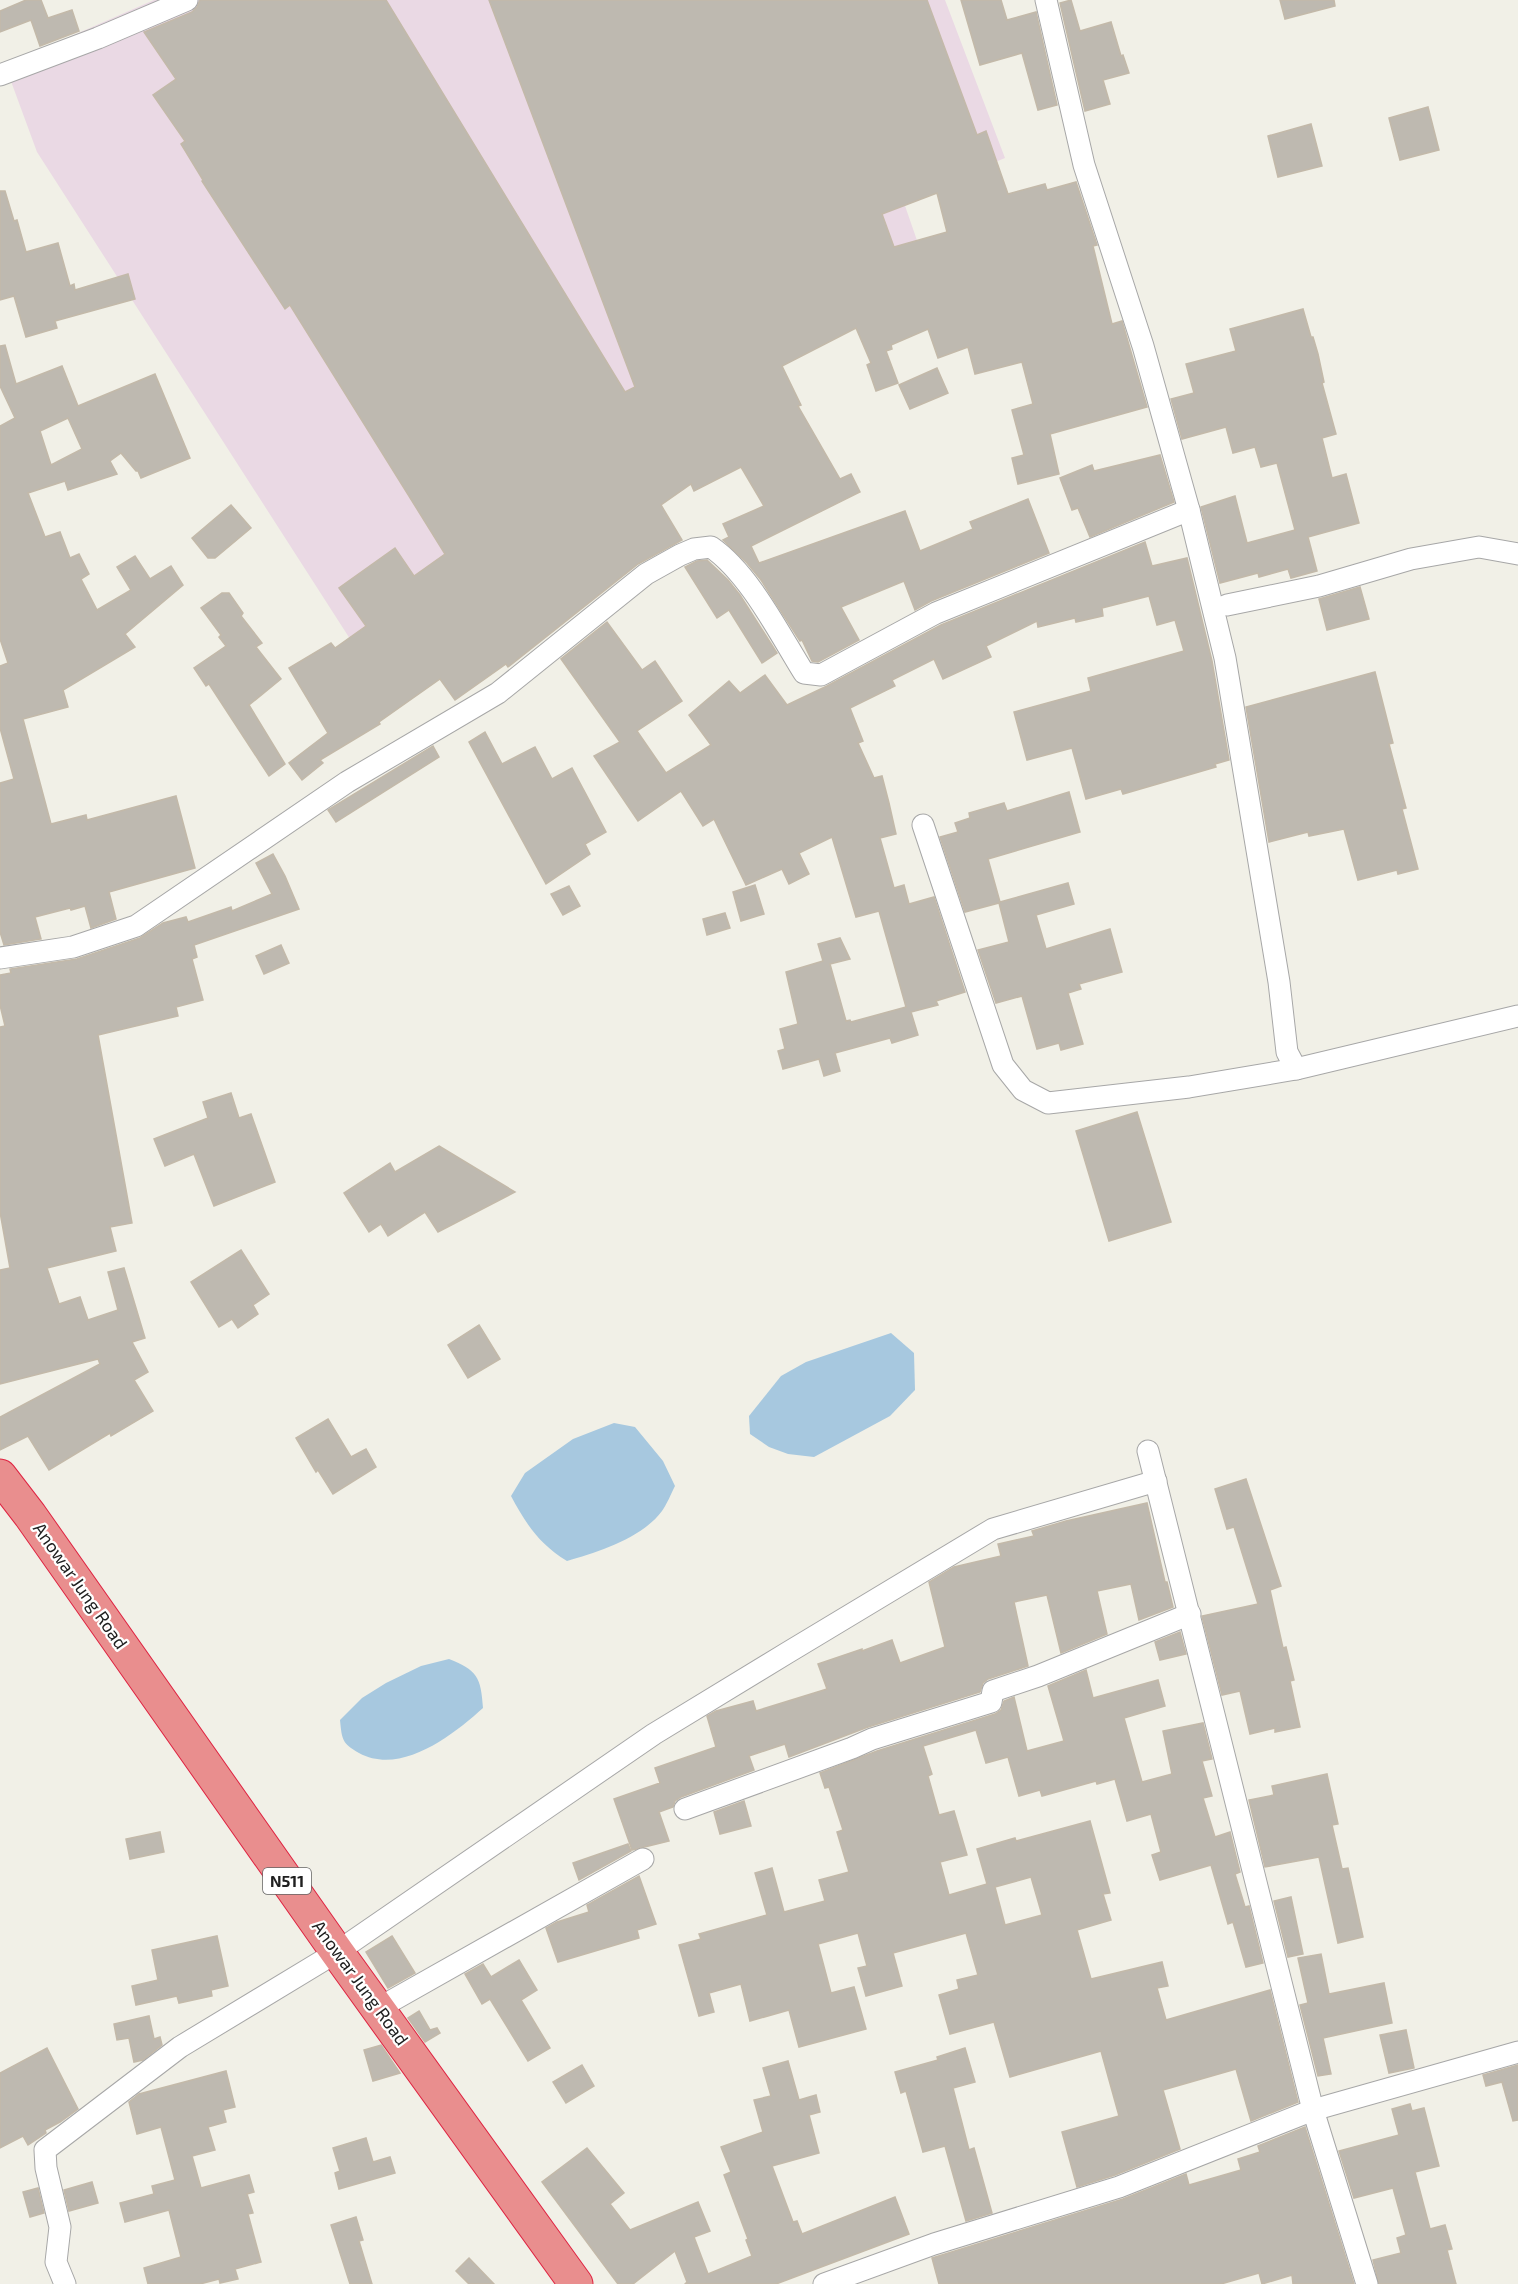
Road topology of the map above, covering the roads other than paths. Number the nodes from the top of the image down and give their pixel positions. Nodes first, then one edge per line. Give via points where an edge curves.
1 (187, 0) edge
2 (1046, 0) edge
3 (0, 75) edge
4 (1189, 510) junction
5 (1518, 554) edge
6 (1227, 605) dead end
7 (923, 825) dead end
8 (0, 958) edge
9 (1518, 1016) edge
10 (1296, 1069) junction
11 (1148, 1451) dead end
12 (0, 1476) edge
13 (1156, 1481) junction
14 (1190, 1614) junction
15 (685, 1809) dead end
16 (643, 1859) dead end
17 (337, 1952) junction
18 (379, 2008) junction
19 (1518, 2052) edge
20 (1313, 2110) junction
21 (65, 2284) edge
22 (576, 2284) edge
23 (824, 2284) edge
24 (1367, 2284) edge

1 - 3 street
2 - 4 street via 1084,165 1143,346
4 - 8 street via 936,613 821,675 804,673 728,558 711,547 694,549 646,574 498,693 346,782 136,926 73,947
4 - 10 street via 1225,657 1287,1052
5 - 6 street via 1479,547 1411,559 1319,586
7 - 10 street via 1003,1065 1023,1090 1048,1103 1189,1087
9 - 10 street
11 - 13 street
12 - 17 highway, Anowar Jung Road / N511
13 - 14 street
13 - 17 street via 993,1529 654,1734
14 - 15 street via 993,1691 991,1702 872,1739
14 - 20 street
16 - 18 street
17 - 18 highway, Anowar Jung Road / N511
17 - 21 street via 180,2047 45,2150 60,2227 56,2262
18 - 22 highway, Anowar Jung Road / N511
19 - 20 street
20 - 23 street via 1119,2187 933,2244
20 - 24 street

